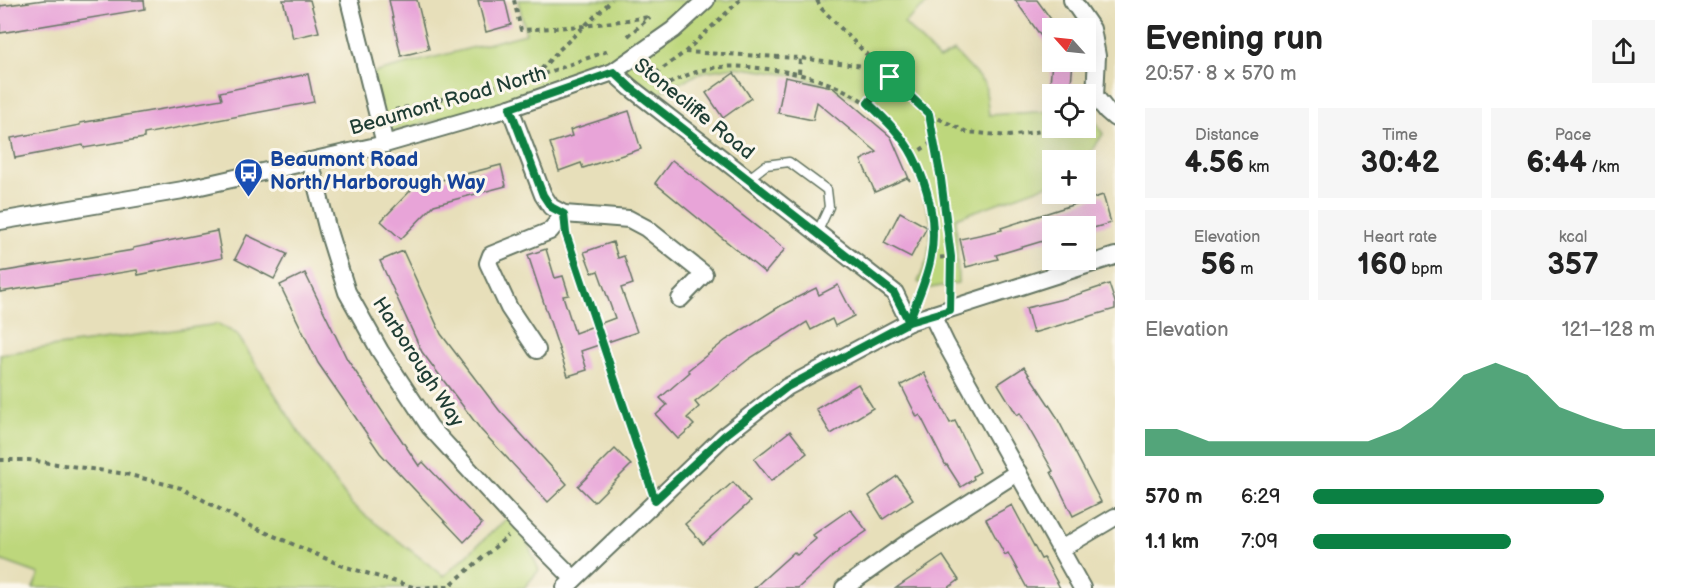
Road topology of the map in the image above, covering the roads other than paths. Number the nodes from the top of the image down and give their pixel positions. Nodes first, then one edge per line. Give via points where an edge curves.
1 (349, 0) edge
2 (706, 0) edge
3 (1072, 0) edge
4 (614, 72) junction
5 (510, 108) junction
6 (1115, 118) edge
7 (385, 144) junction
8 (310, 161) junction
9 (748, 180) junction
10 (564, 214) junction
11 (0, 221) edge
12 (817, 233) junction
13 (1115, 256) edge
14 (680, 299) dead end
15 (932, 315) junction
16 (909, 322) junction
17 (537, 350) dead end
18 (1018, 472) junction
19 (1115, 517) edge
20 (1060, 549) junction
21 (569, 583) edge
22 (844, 588) edge
23 (1082, 588) edge

1 - 7 street
2 - 4 street, Beaumont Road North via 673,30
3 - 6 street via 1092,29 1097,56 1095,96
4 - 5 street, Beaumont Road North
4 - 9 street, Stonecliffe Road
5 - 7 street, Beaumont Road North
5 - 10 street via 543,195 551,207
7 - 8 street, Beaumont Road North
8 - 11 street, Beaumont Road North via 183,190
8 - 21 street, Harborough Way via 347,292 380,351 430,427
9 - 12 street, Stonecliffe Road
9 - 12 lane, Stonecliffe Road via 766,165 789,162 826,190 829,207
10 - 14 street via 629,219 646,228 704,274
10 - 17 street via 550,231 491,255 488,263 508,308
12 - 16 street, Stonecliffe Road via 894,293
13 - 15 street
15 - 16 street
15 - 18 street
16 - 21 street via 787,387 724,436
18 - 20 street
18 - 22 street
19 - 20 street
20 - 23 street

